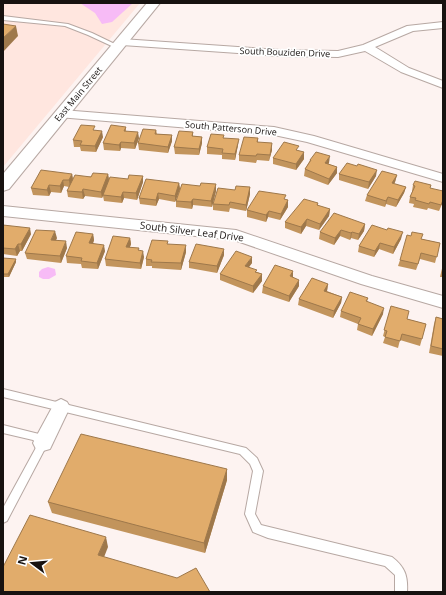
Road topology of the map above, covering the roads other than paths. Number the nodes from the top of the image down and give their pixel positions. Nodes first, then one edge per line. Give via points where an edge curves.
1 (154, 3) edge
2 (3, 18) edge
3 (443, 25) edge
4 (120, 44) junction
5 (368, 47) junction
6 (443, 85) edge
7 (62, 114) junction
8 (443, 178) edge
9 (3, 185) edge
10 (3, 211) edge
11 (443, 302) edge
12 (3, 393) edge
13 (61, 407) junction
14 (3, 429) edge
15 (42, 443) junction
16 (3, 518) edge
17 (401, 592) edge

1 - 4 street, East Main Street
2 - 4 lane via 66,25
3 - 5 street, South Bouziden Drive via 411,28
4 - 5 street, South Bouziden Drive via 306,54 338,54
4 - 7 street, East Main Street
5 - 6 street via 405,70
7 - 8 street, South Patterson Drive via 274,131
7 - 9 street, East Main Street
10 - 11 street, South Silver Leaf Drive via 236,235 374,282
12 - 13 lane
13 - 15 street
13 - 17 lane via 243,451 254,461 258,471 250,514 257,529 388,561 398,568 402,579
14 - 15 lane via 36,437
15 - 16 lane

